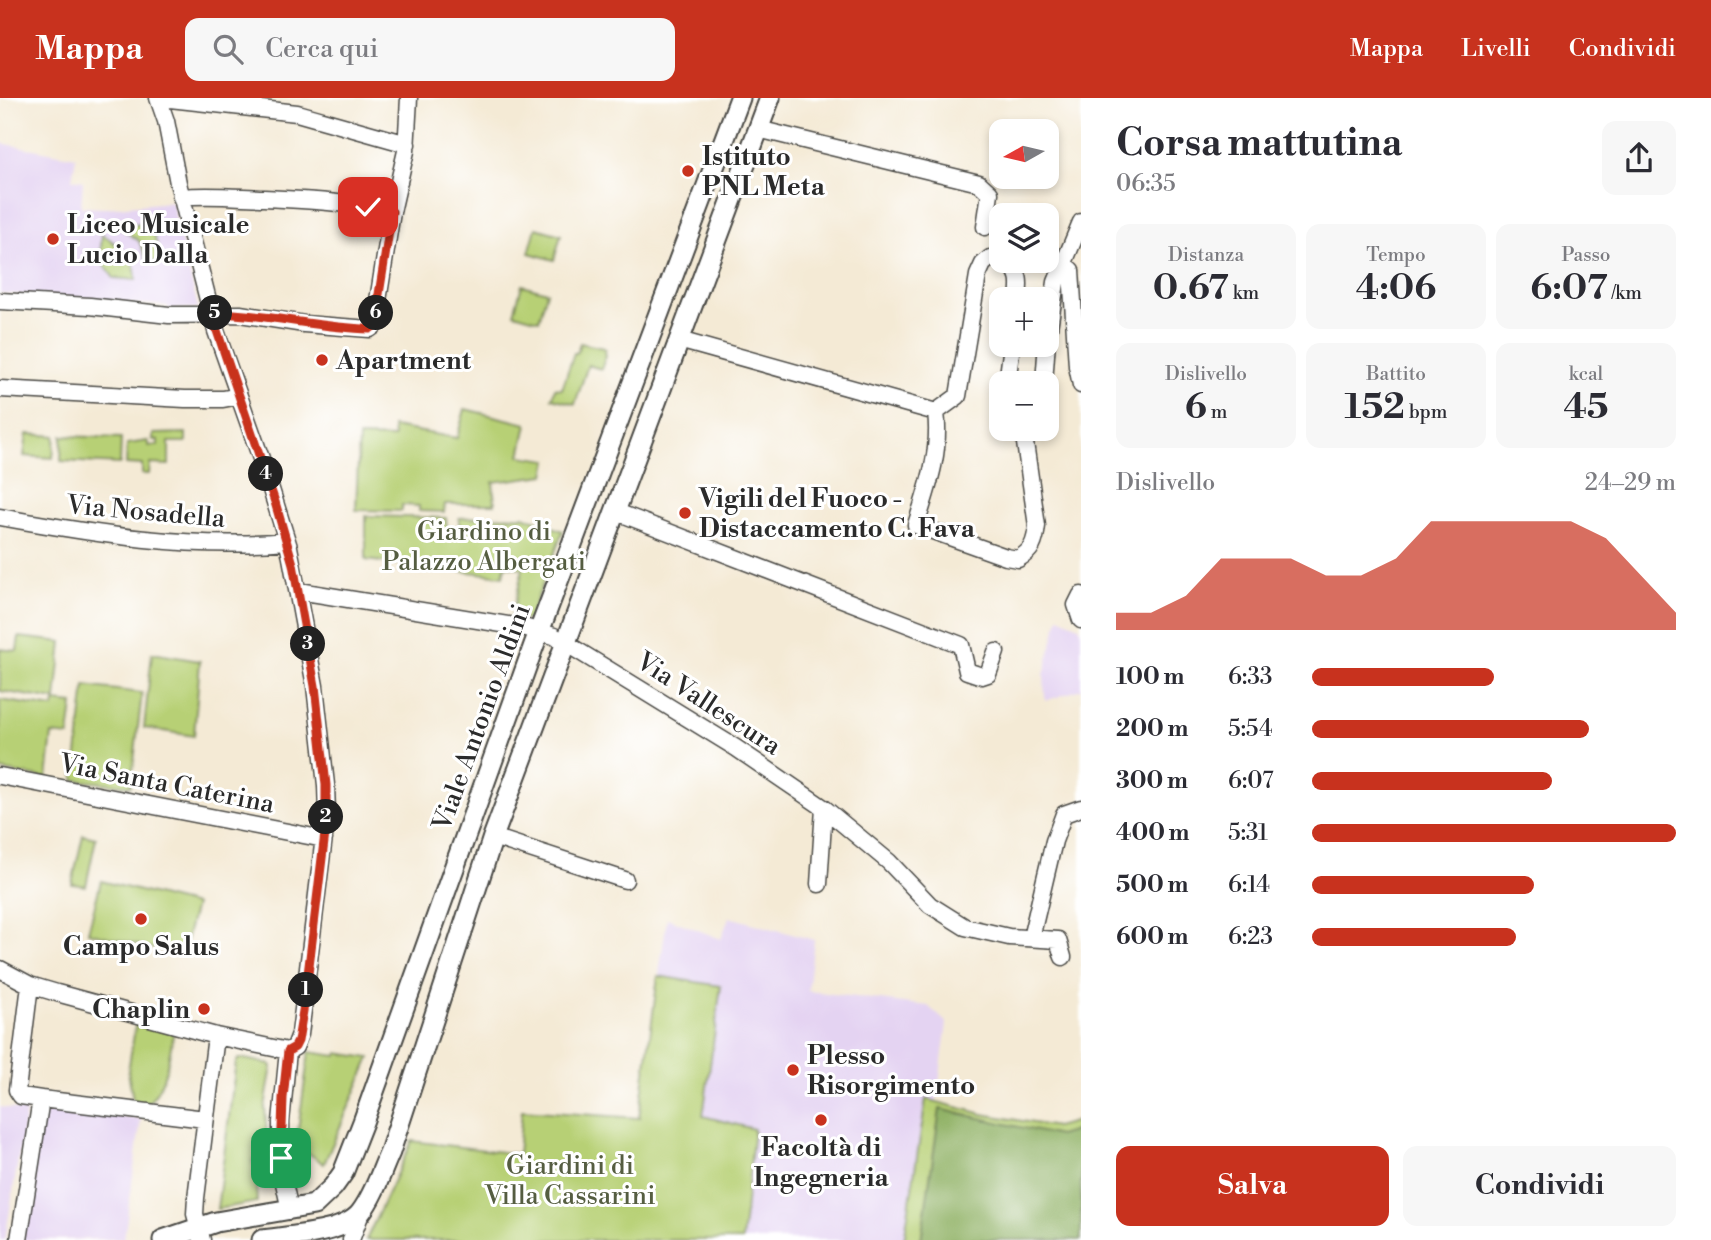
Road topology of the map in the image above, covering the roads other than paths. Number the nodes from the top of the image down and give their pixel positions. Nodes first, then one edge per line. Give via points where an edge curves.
1 (409, 98) edge
2 (740, 98) edge
3 (770, 98) edge
4 (165, 100) edge
5 (758, 129) junction
6 (407, 144) junction
7 (181, 197) junction
8 (392, 212) junction
9 (1081, 222) edge
10 (985, 227) dead end
11 (989, 259) edge
12 (1063, 264) junction
13 (0, 300) edge
14 (211, 313) junction
15 (679, 340) junction
16 (1045, 371) edge
17 (1081, 386) edge
18 (0, 389) edge
19 (239, 396) junction
20 (936, 412) junction
21 (1025, 441) edge
22 (597, 477) junction
23 (624, 487) junction
24 (589, 498) junction
25 (616, 509) junction
26 (0, 517) edge
27 (287, 541) junction
28 (299, 591) junction
29 (1081, 595) edge
30 (1081, 620) edge
31 (539, 632) junction
32 (565, 643) junction
33 (996, 652) dead end
34 (0, 775) edge
35 (1081, 807) edge
36 (824, 808) junction
37 (493, 837) junction
38 (324, 839) junction
39 (625, 880) dead end
40 (819, 884) dead end
41 (1031, 938) junction
42 (1063, 957) dead end
43 (0, 970) edge
44 (30, 985) junction
45 (216, 1036) junction
46 (288, 1051) junction
47 (41, 1099) junction
48 (205, 1119) junction
49 (290, 1210) junction
50 (361, 1213) junction
51 (200, 1234) edge
52 (297, 1237) edge
53 (19, 1240) edge
54 (163, 1240) edge
55 (262, 1240) edge
56 (351, 1240) edge

1 - 6 street
2 - 22 main road, Viale Antonio Aldini
3 - 5 main road, Viale Antonio Aldini
4 - 6 street via 297,113
4 - 7 street
5 - 10 street via 979,183 990,193
5 - 15 main road, Viale Antonio Aldini
6 - 8 street
7 - 8 street via 286,199
7 - 14 street
8 - 14 street via 370,329
9 - 12 street
11 - 20 street via 978,275 958,396
12 - 16 street via 1056,282
12 - 17 street via 1071,270
13 - 14 street via 169,315
14 - 19 street
15 - 20 street
15 - 23 main road, Viale Antonio Aldini
18 - 19 street via 185,399
19 - 27 street
20 - 21 street via 939,437 916,525 1018,559 1030,552 1037,526
22 - 23 main road
22 - 24 main road, Viale Antonio Aldini
23 - 25 main road, Viale Antonio Aldini
24 - 25 main road
24 - 31 main road, Viale Antonio Aldini
25 - 32 main road, Viale Antonio Aldini
25 - 33 street via 961,645 967,671 988,674
26 - 27 street, Via Nosadella via 164,540
27 - 28 street
28 - 31 street, Via Vallescura
28 - 38 street via 324,761
29 - 30 street via 1076,606
31 - 32 street, Via Vallescura
31 - 49 main road, Viale Antonio Aldini via 349,1159 321,1200
32 - 36 street, Via Vallescura
32 - 37 main road, Viale Antonio Aldini
34 - 38 street, Via Santa Caterina
35 - 41 street via 1064,814
36 - 40 street
36 - 41 street, Via Vallescura via 889,862 930,905 965,927
37 - 39 street, Viale Antonio Aldini
37 - 50 main road, Viale Antonio Aldini via 397,1136
38 - 46 street via 300,1034
41 - 42 street, Via Vallescura via 1058,940
43 - 44 street
44 - 45 street
44 - 47 street via 16,1090 21,1096
45 - 46 street
45 - 48 street
46 - 49 street via 281,1166
47 - 48 street
47 - 53 street
48 - 51 street via 195,1214
49 - 51 main road, Viale Antonio Aldini via 237,1217
49 - 52 main road
50 - 52 main road via 345,1225
50 - 56 street
51 - 54 main road, Viale Antonio Aldini
52 - 55 main road

